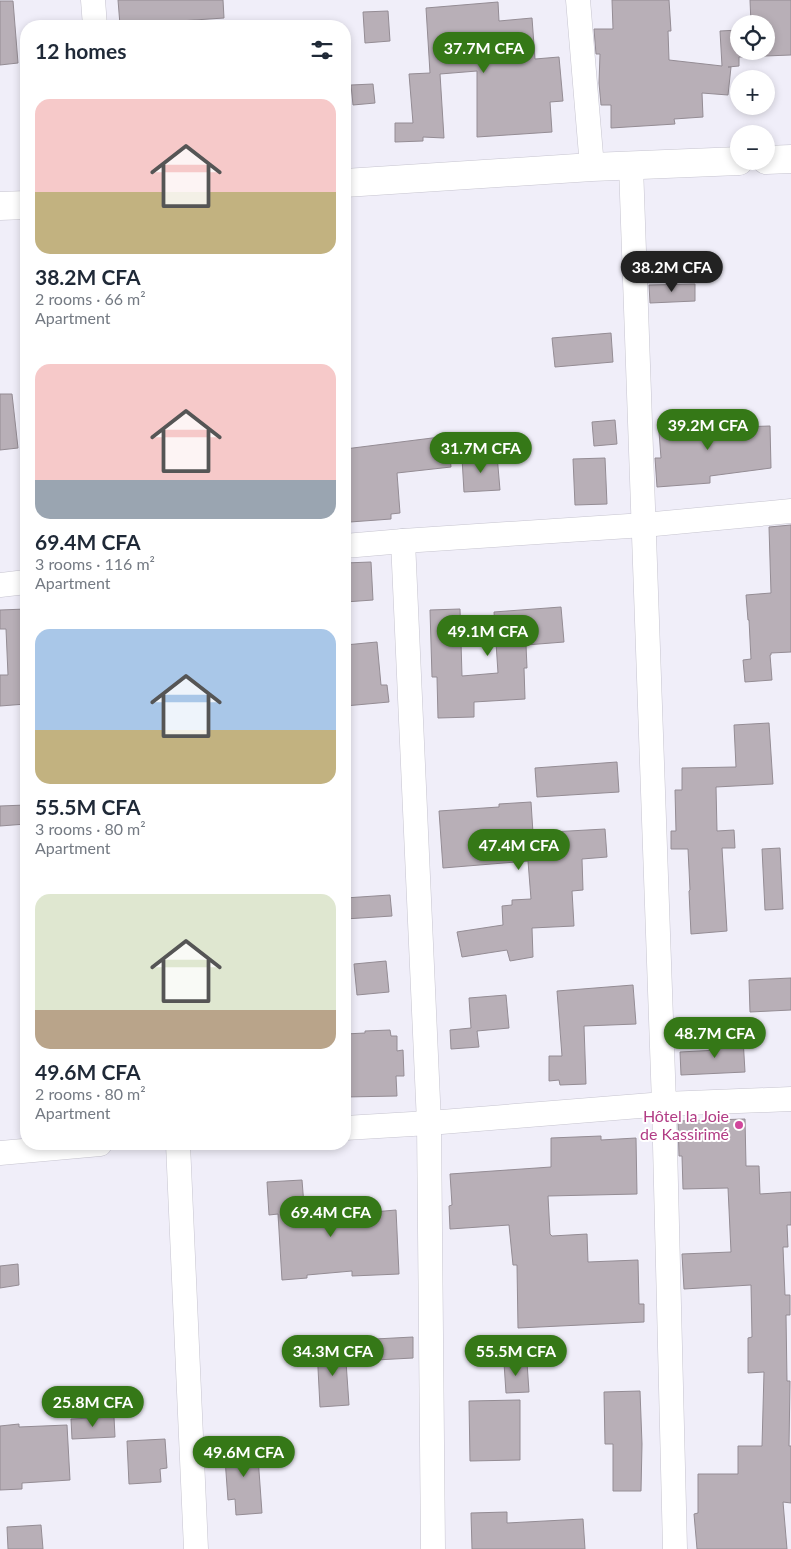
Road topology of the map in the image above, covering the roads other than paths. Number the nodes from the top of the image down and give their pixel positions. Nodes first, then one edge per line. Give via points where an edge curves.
1 (93, 0) edge
2 (578, 0) edge
3 (95, 20) edge
4 (791, 159) edge
5 (775, 160) edge
6 (730, 161) edge
7 (631, 166) junction
8 (592, 167) junction
9 (351, 182) edge
10 (20, 204) edge
11 (0, 206) edge
12 (791, 511) edge
13 (644, 525) junction
14 (403, 541) junction
15 (351, 545) edge
16 (20, 583) edge
17 (0, 585) edge
18 (791, 1099) edge
19 (664, 1104) junction
20 (429, 1123) junction
21 (351, 1128) edge
22 (33, 1150) edge
23 (178, 1150) edge
24 (0, 1153) edge
25 (196, 1549) edge
26 (433, 1549) edge
27 (675, 1549) edge

1 - 3 street
2 - 8 street
4 - 5 street
6 - 7 street
7 - 8 street
7 - 13 street
8 - 9 street
10 - 11 street
12 - 13 street
13 - 14 street
13 - 19 street
14 - 15 street
14 - 20 street
16 - 17 street
18 - 19 street
19 - 20 street
19 - 27 street
20 - 21 street
20 - 26 street
22 - 24 street
23 - 25 street

